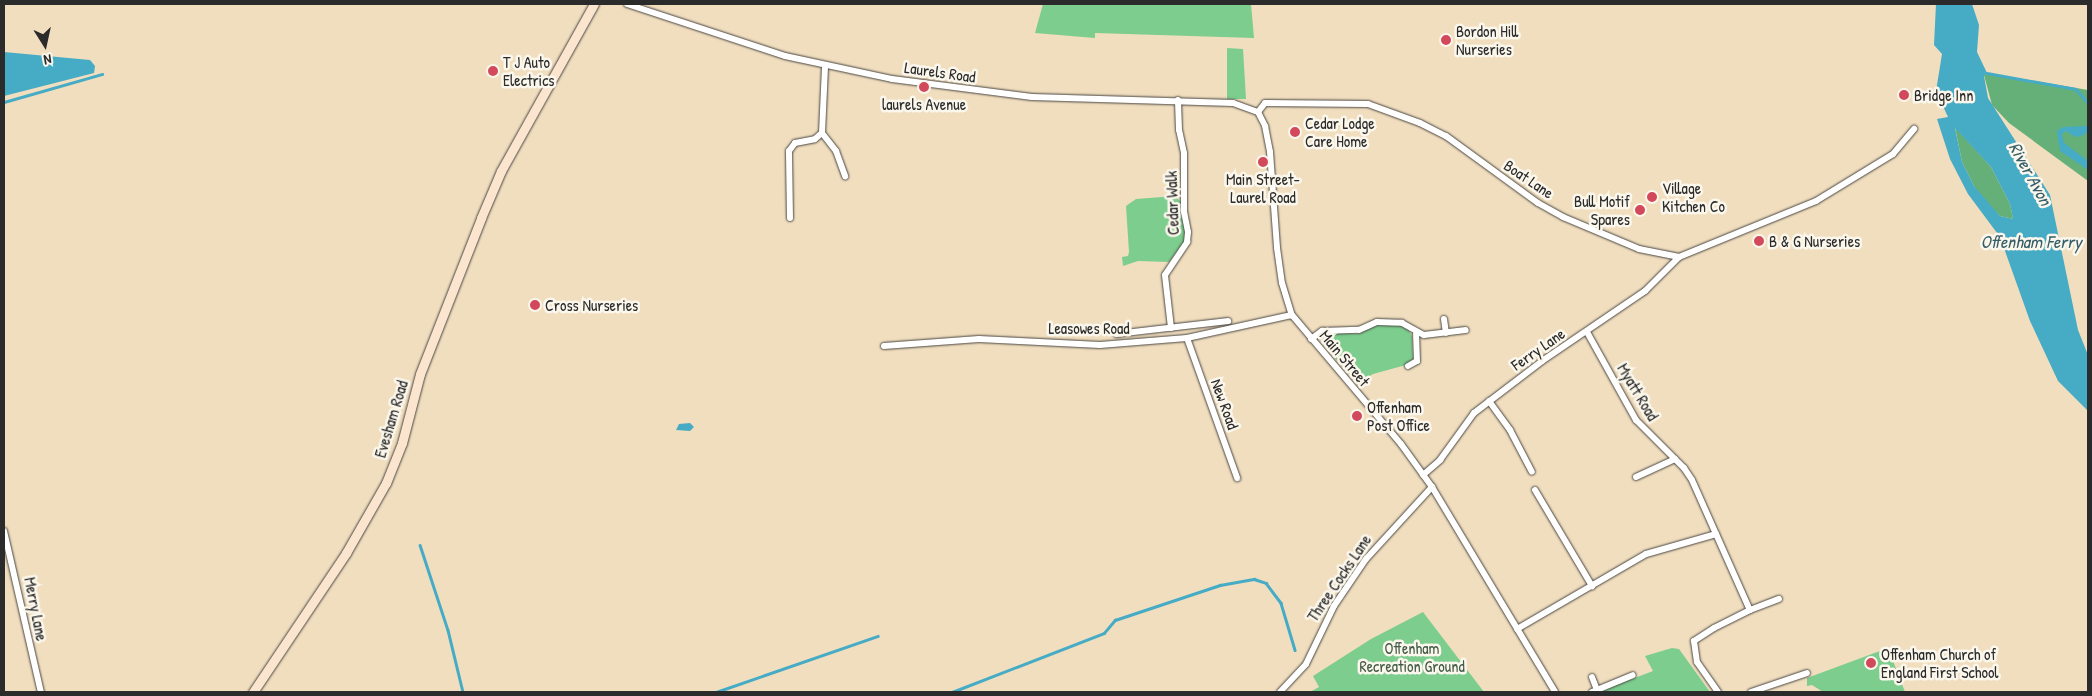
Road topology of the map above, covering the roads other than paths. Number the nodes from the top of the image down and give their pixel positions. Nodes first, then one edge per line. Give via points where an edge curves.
1 (594, 4) edge
2 (627, 4) edge
3 (826, 66) junction
4 (1178, 100) junction
5 (1258, 112) junction
6 (1914, 129) dead end
7 (822, 133) junction
8 (845, 176) dead end
9 (790, 218) dead end
10 (1679, 257) junction
11 (1292, 315) junction
12 (1444, 319) dead end
13 (1228, 321) dead end
14 (1171, 328) junction
15 (1466, 330) dead end
16 (1587, 332) junction
17 (1446, 333) junction
18 (1116, 334) dead end
19 (1416, 334) junction
20 (1187, 338) junction
21 (1311, 339) junction
22 (884, 346) dead end
23 (1417, 361) junction
24 (1425, 364) dead end
25 (1408, 366) dead end
26 (1489, 401) junction
27 (1676, 459) junction
28 (1532, 472) dead end
29 (1423, 475) junction
30 (1237, 478) dead end
31 (1636, 478) dead end
32 (1432, 487) junction
33 (1535, 490) dead end
34 (4, 531) edge
35 (1716, 534) junction
36 (1592, 586) junction
37 (1779, 599) dead end
38 (1750, 610) junction
39 (1517, 629) junction
40 (1807, 673) dead end
41 (1633, 675) dead end
42 (1592, 677) dead end
43 (1594, 691) edge
44 (41, 692) edge
45 (252, 692) edge
46 (1280, 692) edge
47 (1555, 692) edge
48 (1718, 692) edge
49 (1751, 692) edge

1 - 45 main road, Evesham Road via 501,171 420,374 402,444 386,483 346,553
2 - 3 street, Laurels Road via 690,27
3 - 4 street, Laurels Road via 1014,96
3 - 7 street
4 - 5 street, Laurels Road via 1233,103
4 - 14 street, Cedar Walk via 1188,232 1187,242 1165,274
5 - 10 street, Boat Lane via 1265,103 1368,104 1446,136 1563,217 1639,249
5 - 11 street, Main Street via 1265,126 1270,152 1277,248 1282,283
6 - 10 street via 1893,154 1831,192
7 - 8 street via 839,158
7 - 9 street via 815,139 795,144 789,152
10 - 16 street, Ferry Lane via 1645,291
11 - 20 street, Leasowes Road
11 - 21 street, Main Street
12 - 17 street
13 - 14 street
14 - 18 street
15 - 17 street
16 - 26 street, Ferry Lane
16 - 27 street, Myatt Road via 1636,420
17 - 19 street
19 - 21 street via 1402,323 1377,322 1359,330 1322,330
19 - 23 street
20 - 22 street, Leasowes Road via 1100,345 979,340
20 - 30 street, New Road
21 - 29 street, Main Street via 1401,444
23 - 24 street
23 - 25 street
26 - 28 street via 1510,430
26 - 29 street, Ferry Lane via 1464,424 1440,460
27 - 31 street
27 - 35 street, Myatt Road via 1692,480
29 - 32 street, Main Street
32 - 39 street, Main Street
32 - 46 street, Three Cocks Lane via 1366,559 1334,606 1306,664
33 - 36 street
34 - 44 street, Merry Lane
35 - 36 street via 1656,550
35 - 38 street, Myatt Road
36 - 39 street
37 - 38 street
38 - 48 street via 1694,641 1697,662
39 - 47 street, Main Street
40 - 49 street
41 - 43 street
42 - 43 street

